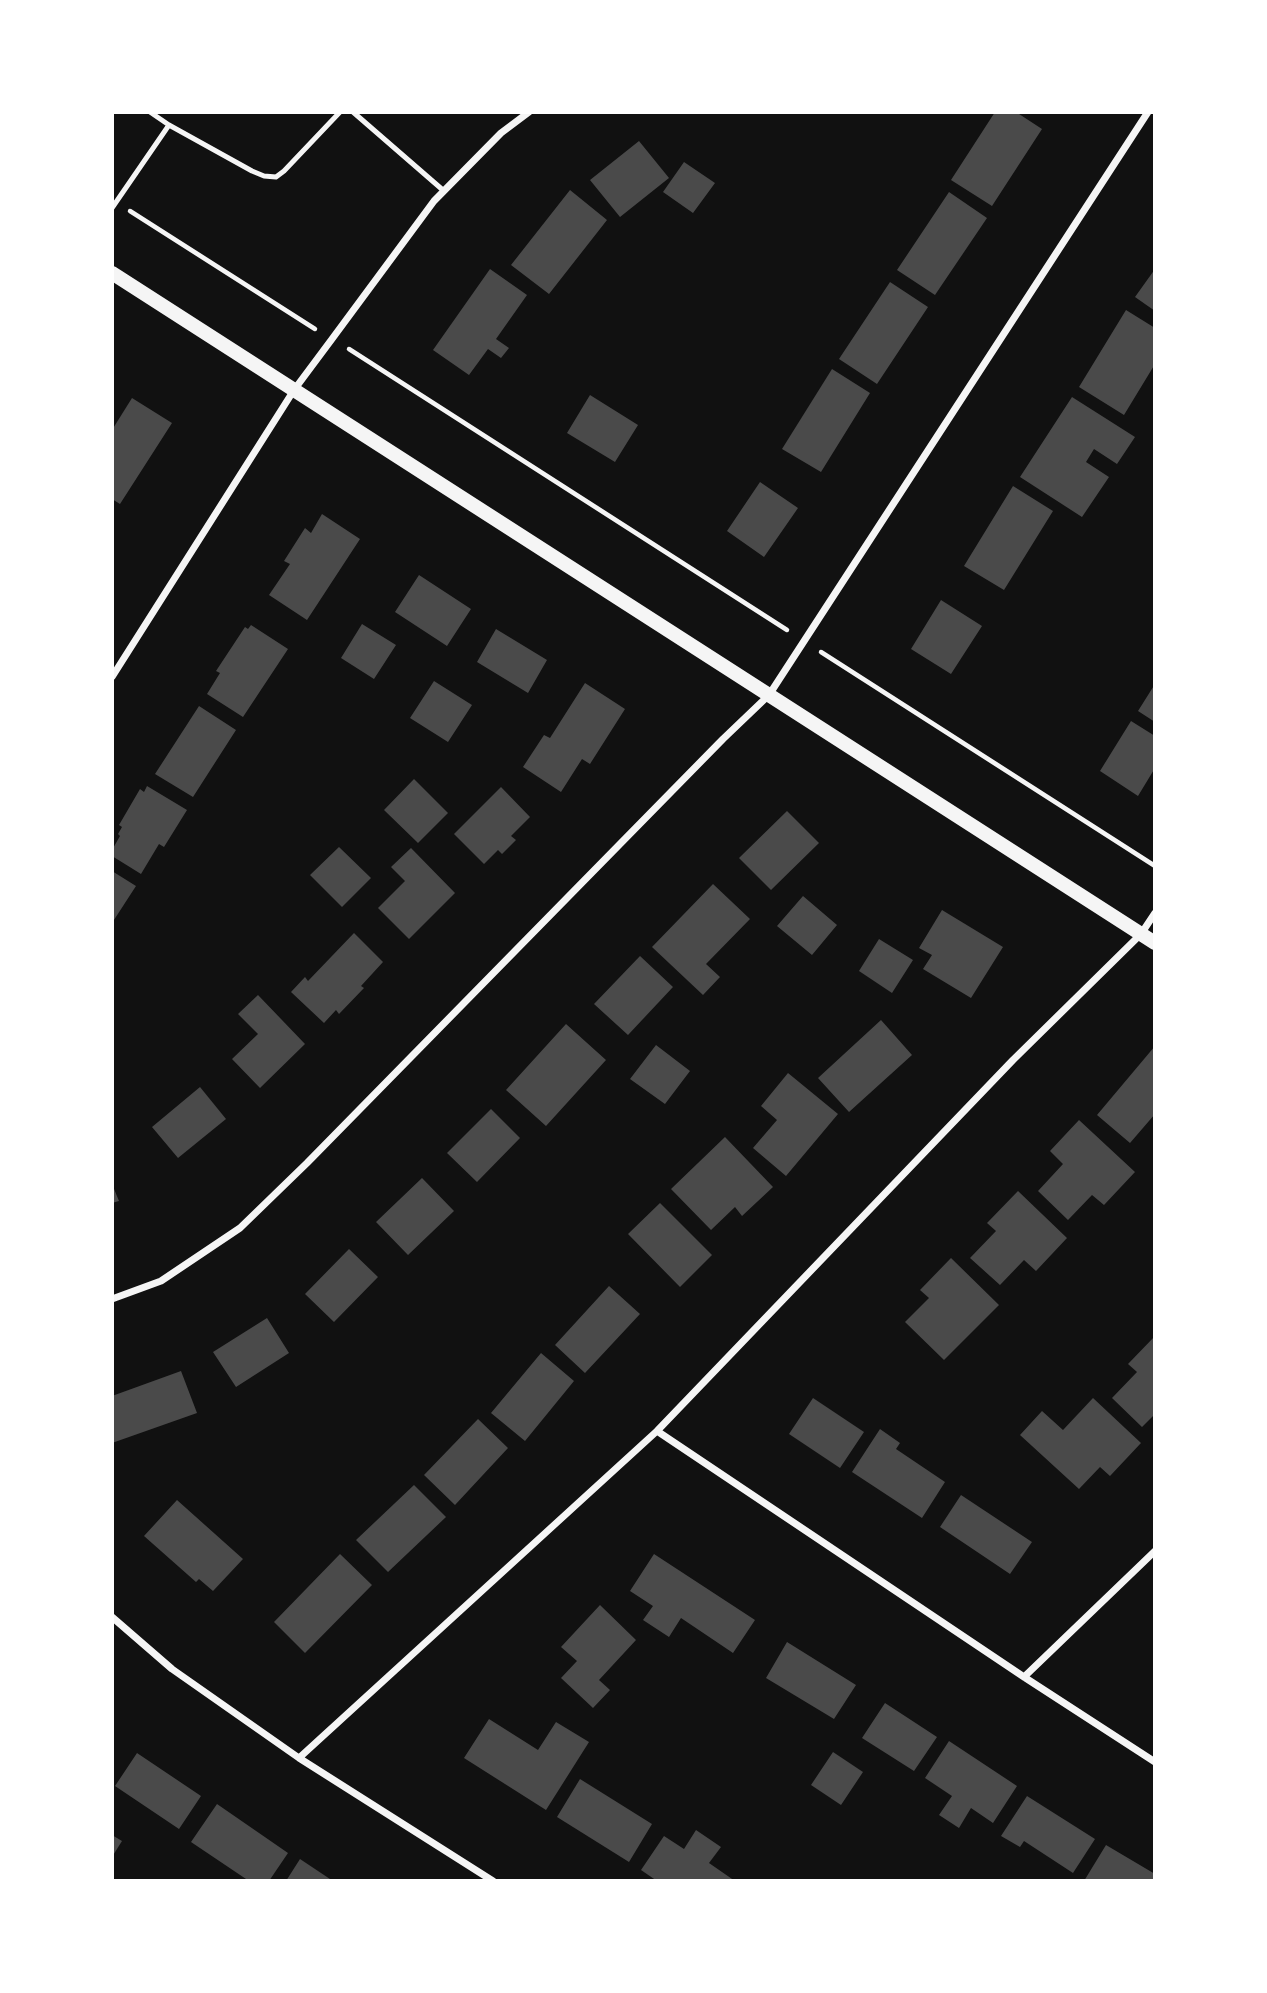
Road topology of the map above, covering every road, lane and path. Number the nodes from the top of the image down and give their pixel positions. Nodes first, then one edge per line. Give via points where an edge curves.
1 (150, 112) edge
2 (340, 112) edge
3 (353, 112) edge
4 (529, 112) edge
5 (1148, 112) edge
6 (169, 125) junction
7 (444, 191) junction
8 (114, 205) edge
9 (112, 273) edge
10 (332, 339) junction
11 (294, 390) junction
12 (804, 642) junction
13 (112, 677) edge
14 (769, 695) junction
15 (1155, 866) edge
16 (1155, 913) edge
17 (1141, 934) junction
18 (1155, 943) edge
19 (112, 1299) edge
20 (657, 1431) junction
21 (1155, 1551) edge
22 (112, 1617) edge
23 (1024, 1678) junction
24 (299, 1758) junction
25 (1155, 1762) edge
26 (493, 1881) edge

1 - 6 lane
2 - 6 lane via 276,177 252,171
3 - 7 lane
4 - 7 street
5 - 12 street
6 - 8 lane
7 - 10 street
8 - 10 path
9 - 11 main road
10 - 11 street
10 - 12 path
11 - 13 street
11 - 14 main road
12 - 14 street
12 - 15 path
14 - 17 main road
14 - 19 street via 240,1228 161,1281
16 - 17 street
17 - 18 main road
17 - 20 street via 1013,1060
20 - 23 street
20 - 24 street
21 - 23 street
22 - 24 street via 172,1669
23 - 25 street
24 - 26 street

